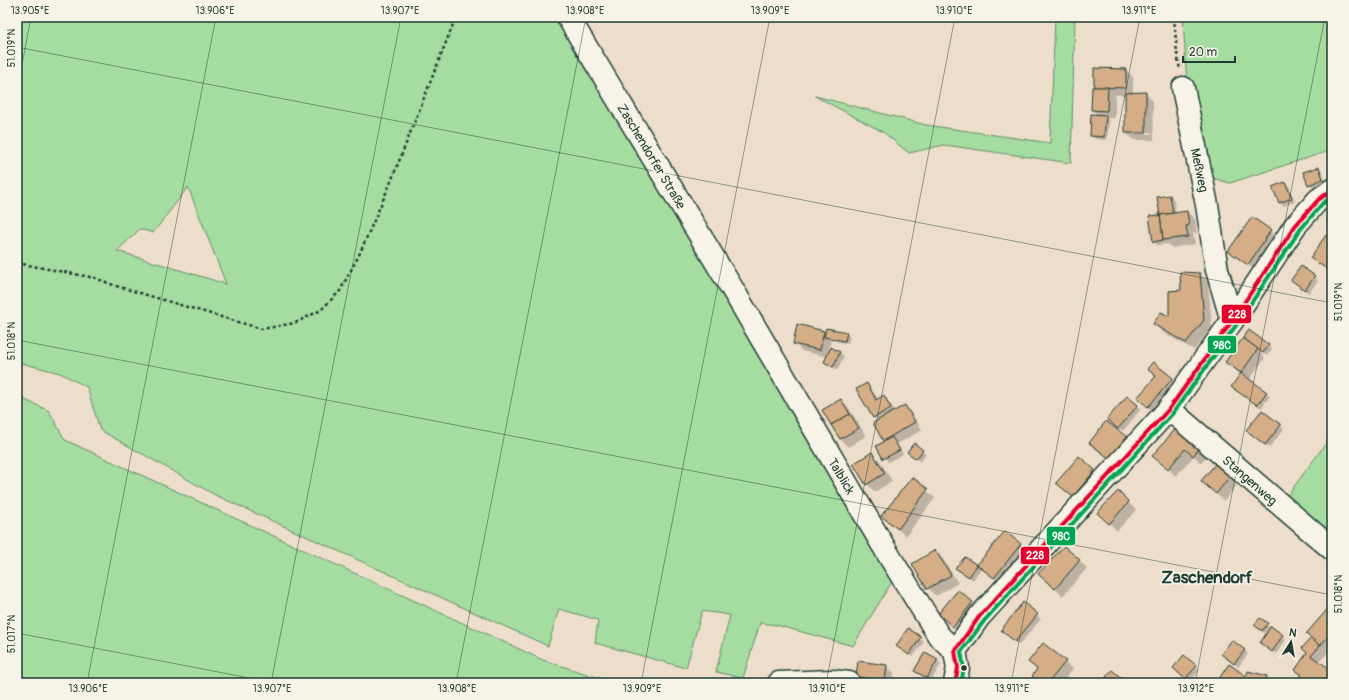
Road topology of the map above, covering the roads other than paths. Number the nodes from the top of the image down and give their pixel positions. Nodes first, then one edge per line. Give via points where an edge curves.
1 (568, 17) edge
2 (1184, 88) road end
3 (1332, 190) edge
4 (736, 295) joint
5 (1232, 321) junction
6 (1169, 409) junction
7 (1332, 549) edge
8 (955, 651) junction
9 (779, 683) edge
10 (849, 683) edge
11 (955, 683) edge

1 - 4 street, Zaschendorfer Straße
2 - 5 street, Meßweg via 1207,205 1216,270
3 - 5 street via 1318,200 1295,226
4 - 8 street, Talblick via 890,559 939,636
5 - 6 street
6 - 7 street, Stangenweg
6 - 8 street via 979,617
8 - 11 street via 958,668
9 - 10 street

